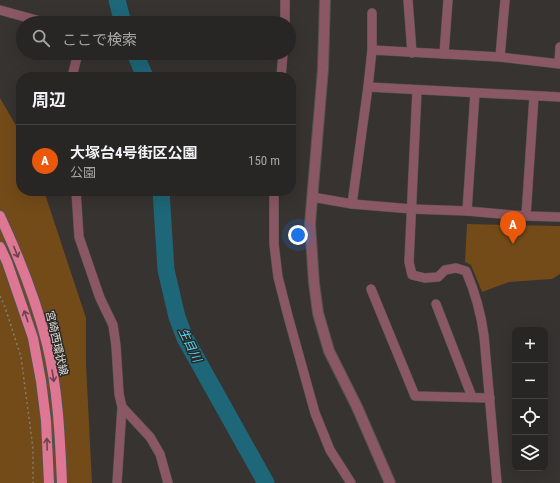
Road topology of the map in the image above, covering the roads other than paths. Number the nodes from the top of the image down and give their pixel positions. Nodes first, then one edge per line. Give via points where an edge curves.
1 (285, 0) edge
2 (325, 0) edge
3 (408, 0) edge
4 (448, 0) edge
5 (505, 0) edge
6 (0, 10) edge
7 (372, 13) dead end
8 (22, 16) edge
9 (285, 16) edge
10 (560, 47) edge
11 (372, 50) junction
12 (412, 53) junction
13 (444, 54) junction
14 (500, 57) junction
15 (76, 60) edge
16 (282, 60) edge
17 (559, 64) edge
18 (73, 72) edge
19 (281, 72) edge
20 (368, 87) junction
21 (417, 90) junction
22 (475, 93) junction
23 (534, 96) junction
24 (560, 97) edge
25 (76, 196) edge
26 (274, 196) edge
27 (312, 197) junction
28 (352, 204) junction
29 (412, 209) junction
30 (467, 211) junction
31 (0, 216) edge
32 (526, 216) junction
33 (560, 217) edge
34 (0, 247) edge
35 (371, 289) dead end
36 (436, 304) dead end
37 (472, 397) junction
38 (490, 398) junction
39 (122, 407) junction
40 (49, 483) edge
41 (62, 483) edge
42 (117, 483) edge
43 (168, 483) edge
44 (351, 483) edge
45 (390, 483) edge
46 (497, 483) edge

1 - 9 street
2 - 27 street via 323,69
3 - 12 street
4 - 13 street
5 - 14 street
6 - 8 street
7 - 11 street
10 - 17 street
11 - 12 street
11 - 20 street
12 - 13 street
13 - 14 street
14 - 17 street
15 - 18 street
16 - 19 street
20 - 21 street
20 - 28 street
21 - 22 street
21 - 29 street
22 - 23 street
22 - 30 street
23 - 24 street
23 - 32 street
25 - 39 street via 78,237 100,298 113,325
26 - 44 street via 274,244 278,277 288,316 315,413 330,450
27 - 28 street
27 - 45 street via 311,246 318,313 329,351
28 - 29 street
29 - 30 street
29 - 38 street via 409,262 412,275 438,277 445,270 456,268 466,271 474,288 481,313
30 - 32 street
31 -> 41 main road, 宮崎西環状線 via 28,282 47,345 59,419
32 - 33 street
40 -> 34 main road, 宮崎西環状線 via 46,421 33,338
35 - 37 street via 415,396
36 - 37 street
37 - 38 street
38 - 46 street
39 - 42 street
39 - 43 street via 150,436 161,459

